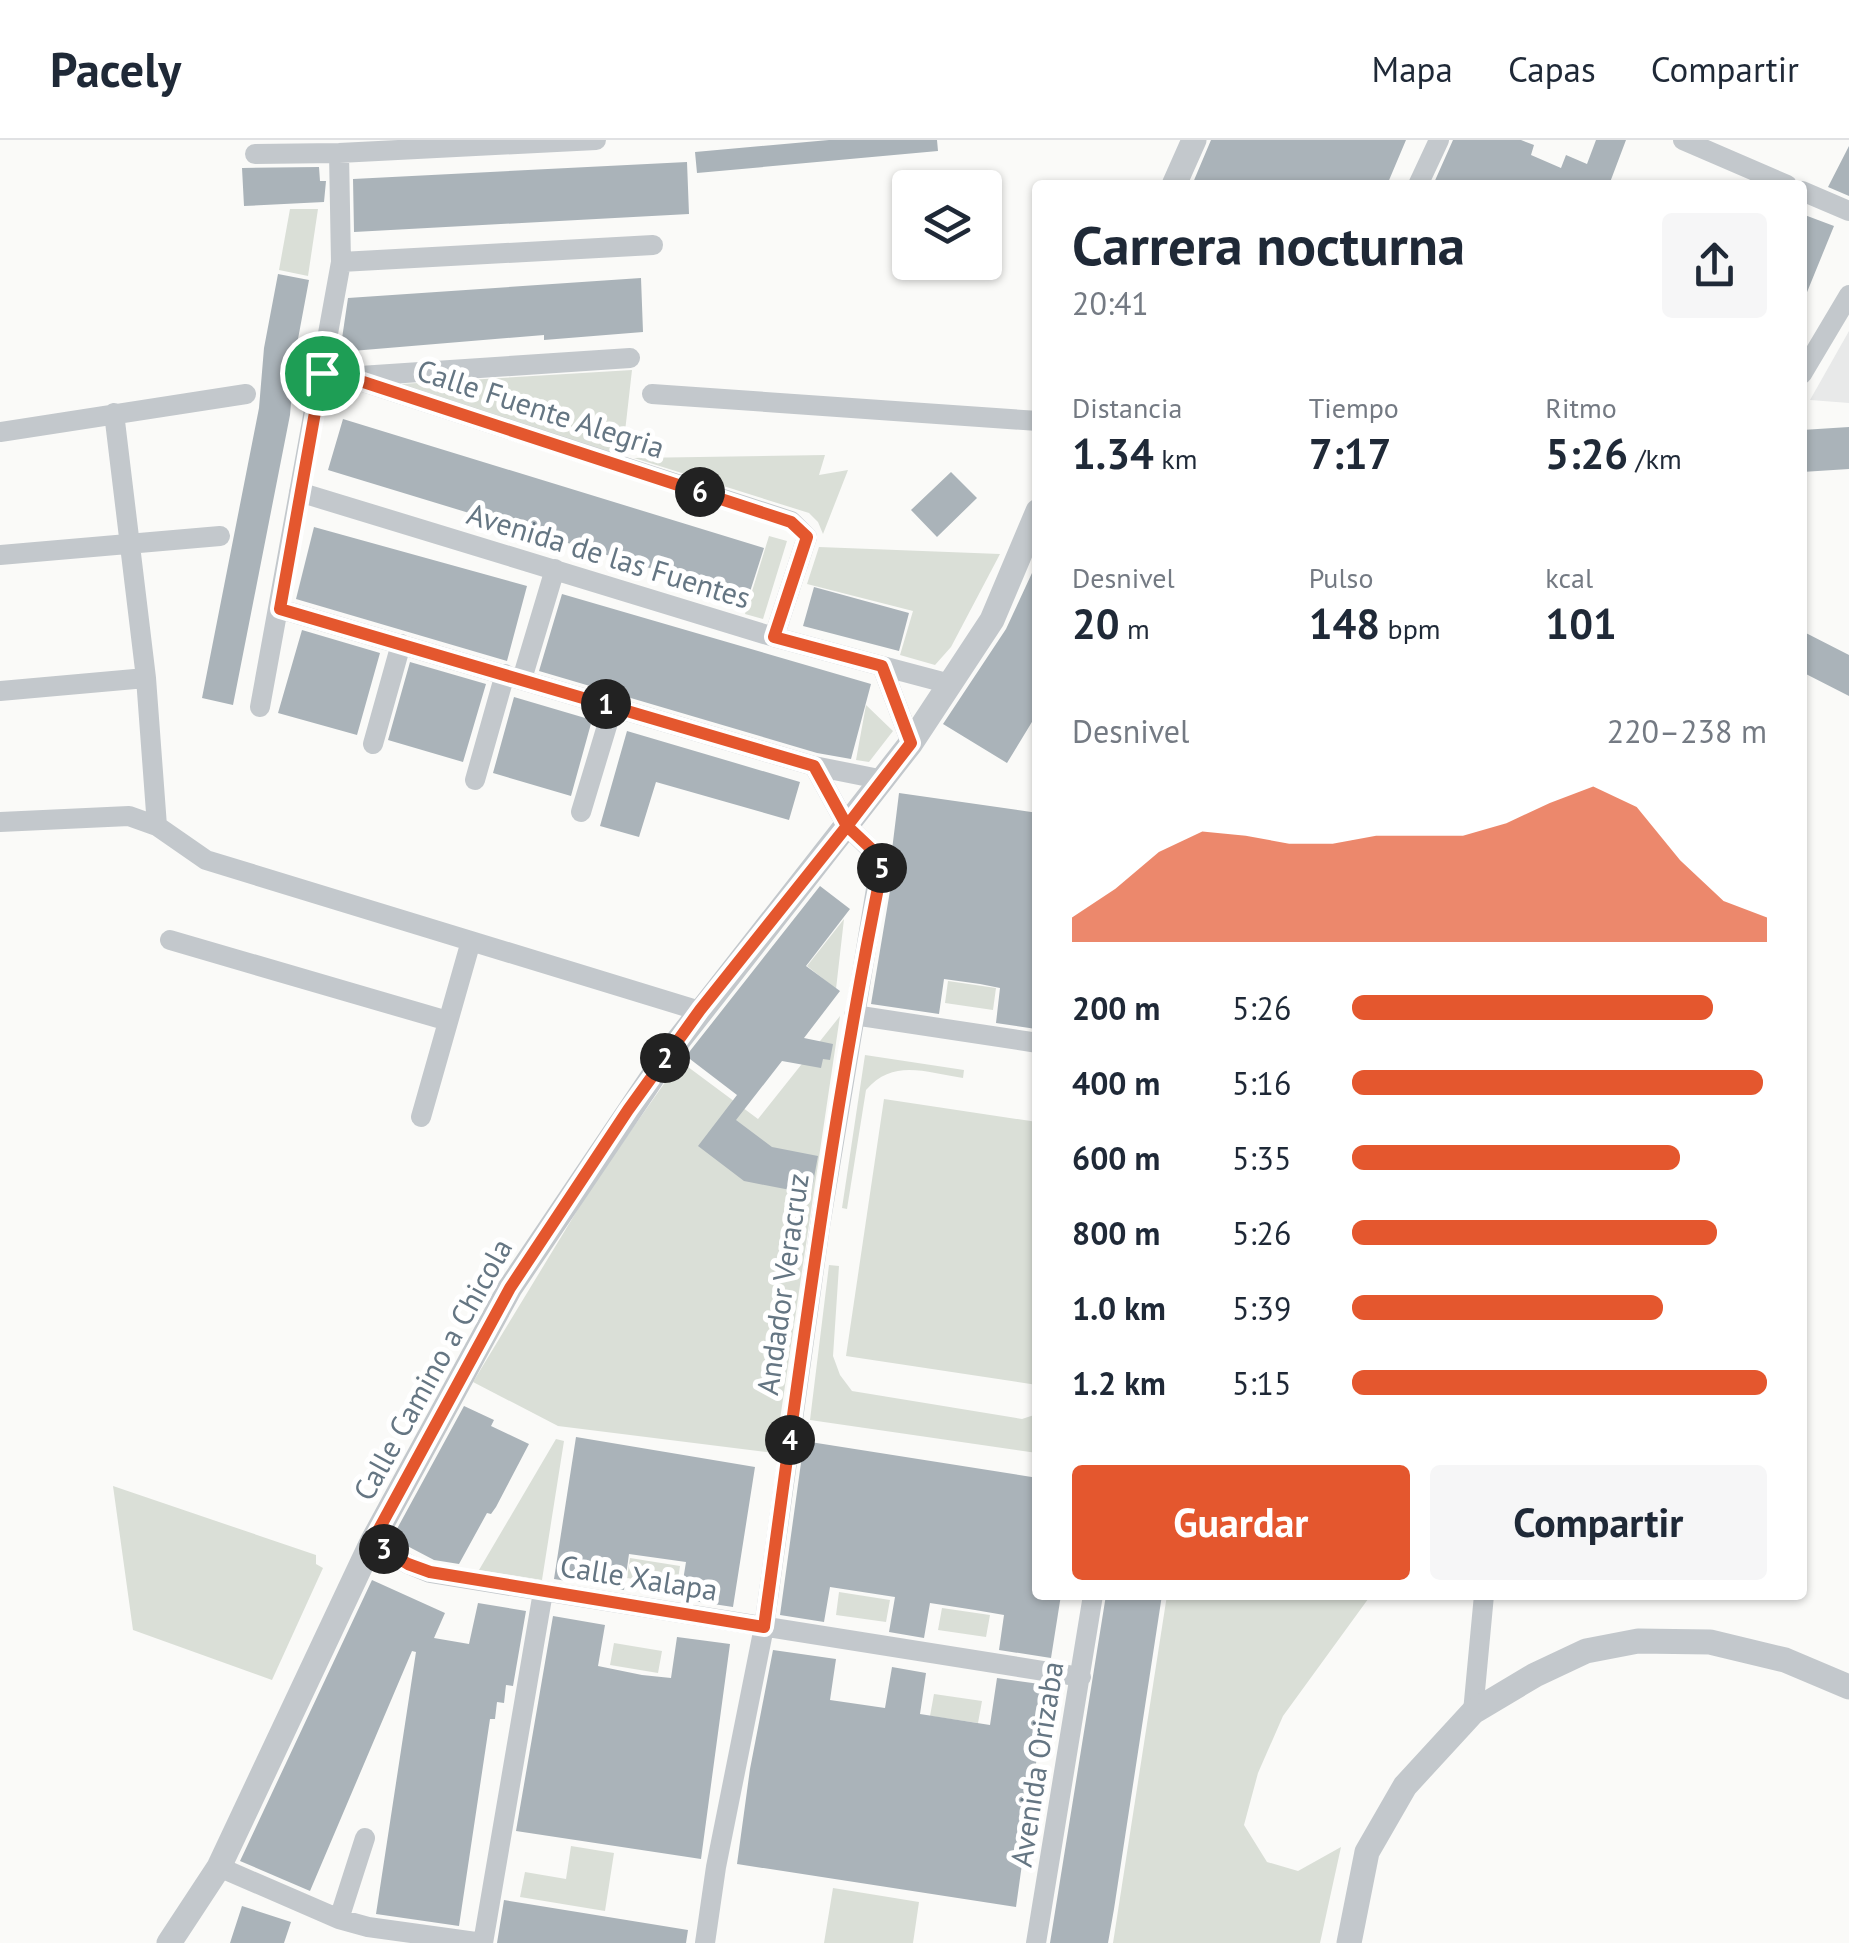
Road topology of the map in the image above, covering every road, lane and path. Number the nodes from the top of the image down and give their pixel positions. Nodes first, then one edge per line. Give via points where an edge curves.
1 (596, 140) edge
2 (1194, 140) edge
3 (1439, 140) edge
4 (1683, 140) edge
5 (522, 142) edge
6 (412, 145) edge
7 (339, 153) junction
8 (254, 154) dead end
9 (1176, 180) edge
10 (1420, 180) edge
11 (1776, 180) edge
12 (1807, 193) edge
13 (1849, 210) edge
14 (653, 246) dead end
15 (341, 262) junction
16 (1849, 295) edge
17 (630, 358) dead end
18 (1807, 366) edge
19 (322, 373) junction
20 (348, 377) junction
21 (246, 394) dead end
22 (652, 394) dead end
23 (114, 412) junction
24 (1032, 421) edge
25 (0, 432) edge
26 (299, 492) junction
27 (1032, 526) edge
28 (220, 536) dead end
29 (130, 542) junction
30 (0, 555) edge
31 (554, 569) junction
32 (280, 609) junction
33 (774, 637) junction
34 (401, 644) junction
35 (882, 666) junction
36 (514, 676) junction
37 (146, 678) junction
38 (950, 684) junction
39 (0, 691) edge
40 (614, 706) junction
41 (260, 707) dead end
42 (911, 743) junction
43 (373, 744) dead end
44 (814, 766) junction
45 (476, 780) dead end
46 (884, 780) junction
47 (581, 812) dead end
48 (0, 822) edge
49 (157, 826) junction
50 (847, 826) junction
51 (170, 940) dead end
52 (471, 941) junction
53 (700, 1010) junction
54 (854, 1015) junction
55 (448, 1022) junction
56 (1032, 1042) edge
57 (421, 1116) dead end
58 (372, 1542) junction
59 (543, 1592) junction
60 (1093, 1600) edge
61 (1484, 1600) edge
62 (764, 1627) junction
63 (1081, 1676) junction
64 (1849, 1687) edge
65 (1473, 1712) junction
66 (365, 1838) dead end
67 (219, 1867) junction
68 (340, 1919) junction
69 (168, 1943) edge
70 (482, 1943) edge
71 (705, 1943) edge
72 (1036, 1943) edge
73 (1348, 1943) edge

1 - 5 street
2 - 9 street
3 - 10 street
4 - 11 street
5 - 6 street
6 - 7 street
7 - 8 street
7 - 15 street
12 - 13 street
14 - 15 street
15 - 19 street
16 - 18 street
17 - 20 street
19 - 20 street, Calle Fuente Alegria
19 - 26 street
20 - 33 street, Calle Fuente Alegria via 791,522 807,537
21 - 23 street
22 - 24 street
23 - 25 street
23 - 29 street
26 - 31 street, Avenida de las Fuentes
26 - 32 street
27 - 38 street, Calle Camino a Chicola via 992,620
28 - 29 street
29 - 30 street
29 - 37 street
31 - 33 street, Avenida de las Fuentes
31 - 36 street
32 - 34 street
32 - 41 street
33 - 35 street, Avenida de las Fuentes
34 - 36 street
34 - 43 street
35 - 38 street, Avenida de las Fuentes
35 - 42 street
36 - 40 street
36 - 45 street
37 - 39 street
37 - 49 street
38 - 42 street, Calle Camino a Chicola
40 - 44 street
40 - 47 street
42 - 46 street, Calle Camino a Chicola
44 - 46 street
44 - 50 street
46 - 50 street, Calle Camino a Chicola
48 - 49 street via 129,816
49 - 52 street via 206,860
50 - 53 street, Calle Camino a Chicola
50 - 54 street, Andador Veracruz via 882,859
51 - 55 street
52 - 53 street
52 - 55 street
53 - 58 street, Calle Camino a Chicola via 510,1288
54 - 56 street
54 - 62 street, Andador Veracruz
55 - 57 street
58 - 59 street, Calle Xalapa via 430,1572
58 - 67 street, Calle Camino a Chicola
59 - 62 street, Calle Xalapa
59 - 70 street
60 - 63 street, Avenida Orizaba
61 - 65 street
62 - 63 street, Calle Xalapa
62 - 71 street, Andador Veracruz
63 - 72 street, Avenida Orizaba
64 - 65 street via 1785,1660 1710,1642 1638,1642 1586,1650
65 - 73 street via 1405,1786 1367,1852
66 - 68 street
67 - 68 street
67 - 69 street, Calle Camino a Chicola
68 - 70 street

